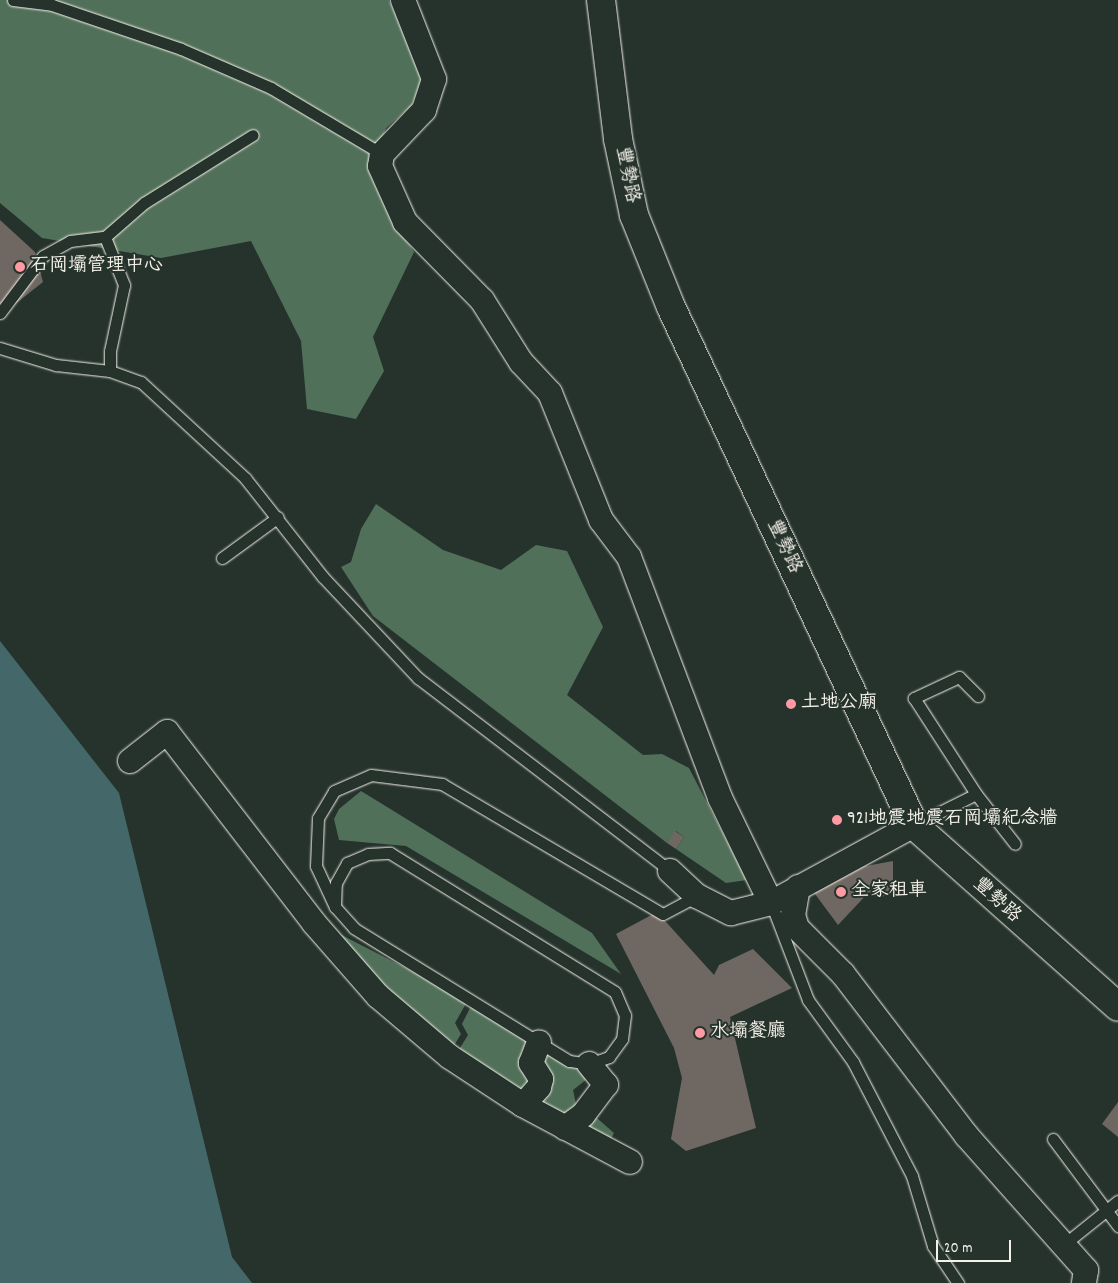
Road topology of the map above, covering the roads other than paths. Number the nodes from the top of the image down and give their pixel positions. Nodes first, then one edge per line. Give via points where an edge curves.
1 (13, 0) edge
2 (403, 0) edge
3 (601, 0) edge
4 (253, 135) dead end
5 (382, 154) junction
6 (105, 237) junction
7 (0, 312) edge
8 (0, 348) edge
9 (110, 371) junction
10 (278, 517) junction
11 (222, 558) dead end
12 (978, 696) dead end
13 (130, 761) dead end
14 (976, 794) junction
15 (914, 825) junction
16 (1015, 844) dead end
17 (670, 870) joint
18 (798, 887) junction
19 (697, 896) junction
20 (771, 903) junction
21 (336, 907) junction
22 (1118, 1007) edge
23 (539, 1042) junction
24 (589, 1064) junction
25 (523, 1105) junction
26 (565, 1128) junction
27 (1053, 1138) dead end
28 (630, 1162) dead end
29 (1118, 1201) edge
30 (1106, 1211) junction
31 (1118, 1226) edge
32 (1062, 1246) junction
33 (1085, 1277) edge
34 (958, 1283) edge

1 - 5 lane via 52,5 181,49 271,88
2 - 5 street via 434,79 424,110
3 - 15 street, 豐勢路 via 618,139 634,215 671,307
4 - 6 lane via 144,204
5 - 20 street via 380,166 405,222 482,300 521,362 550,394 601,520 629,557 720,798
6 - 7 lane via 70,241 43,256
6 - 9 lane via 124,284 110,351
8 - 9 lane via 56,365
9 - 10 lane via 142,382 200,432
10 - 11 lane
10 - 17 lane via 322,577 418,678
12 - 14 lane via 959,677 914,698
13 - 25 street via 167,732 314,923 378,996 450,1057
14 - 15 lane
14 - 16 lane
15 - 18 street
15 - 22 street, 豐勢路
17 - 19 street
18 - 20 street
18 - 32 street via 793,915 797,928 843,974 966,1135
19 - 20 street via 730,913
19 - 21 lane via 664,914 442,784 371,775 334,791 318,818 316,866
20 - 34 lane via 808,1000 853,1062 912,1176 934,1246
21 - 23 lane via 354,928
21 - 24 lane via 336,883 347,863 368,854 390,853 581,971 614,992 625,1014 622,1040 609,1057
23 - 24 lane via 569,1061
23 - 25 street via 531,1063 541,1079 539,1087
24 - 26 street via 606,1085 583,1115
25 - 26 street
26 - 28 street
27 - 30 lane
29 - 30 lane
30 - 31 lane
30 - 32 lane
32 - 33 street

